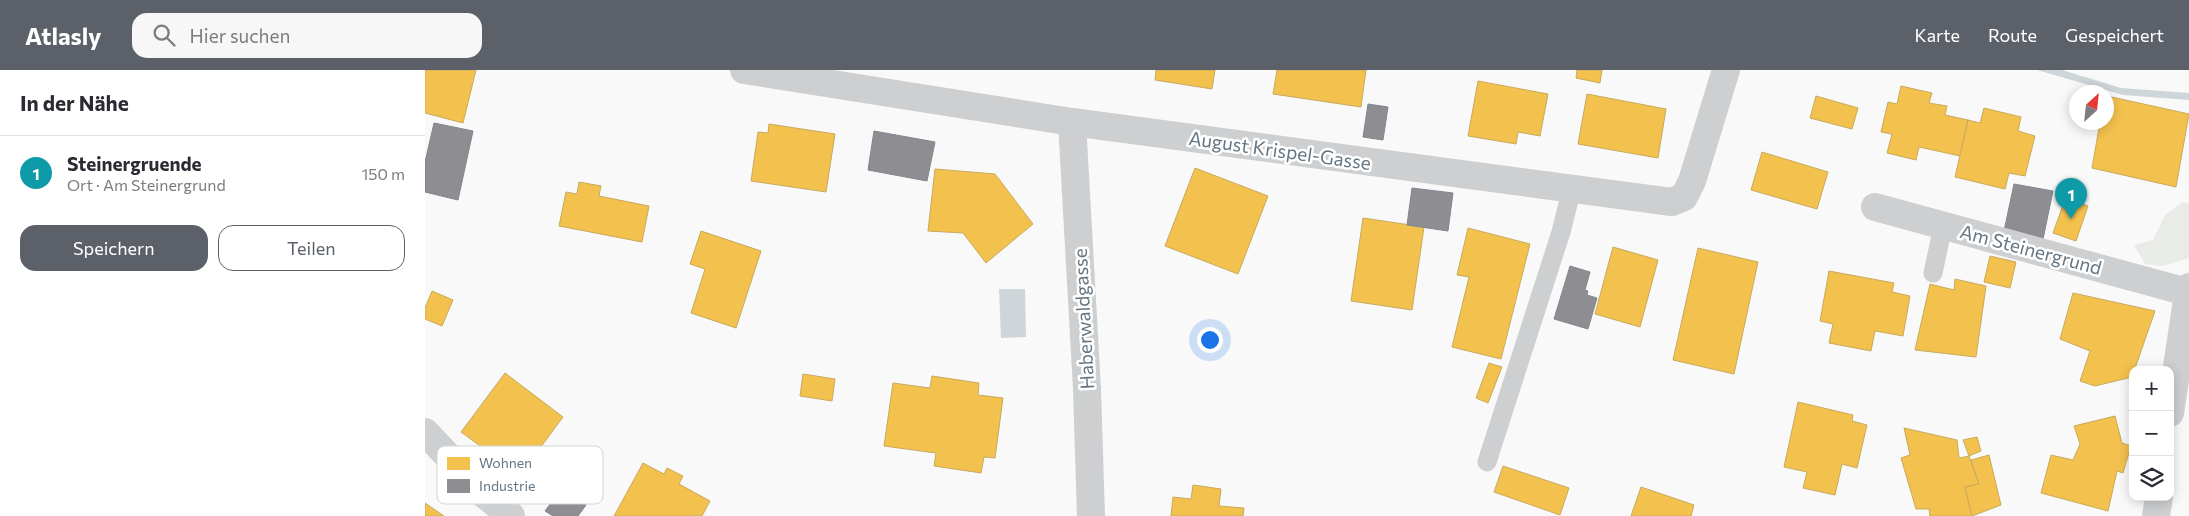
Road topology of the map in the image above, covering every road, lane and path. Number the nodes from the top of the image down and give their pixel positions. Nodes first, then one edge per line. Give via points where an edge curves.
1 (744, 70) edge
2 (1726, 70) edge
3 (1071, 122) junction
4 (1569, 188) junction
5 (1875, 208) dead end
6 (1943, 226) junction
7 (1933, 273) dead end
8 (2188, 289) edge
9 (2170, 411) edge
10 (425, 432) edge
11 (438, 446) edge
12 (1487, 462) dead end
13 (2158, 501) edge
14 (496, 504) edge
15 (511, 516) edge
16 (1091, 516) edge
17 (2156, 516) edge

1 - 3 street, August Krispel-Gasse
2 - 4 street, August Krispel-Gasse via 1692,181 1684,197 1672,202
3 - 4 street, August Krispel-Gasse
3 - 16 street, Haberwaldgasse
4 - 12 lane via 1561,232
5 - 6 street, Am Steinergrund
6 - 7 lane
6 - 8 street, Am Steinergrund
8 - 9 street, Am Steinergrund
10 - 11 street
13 - 17 street
14 - 15 street

